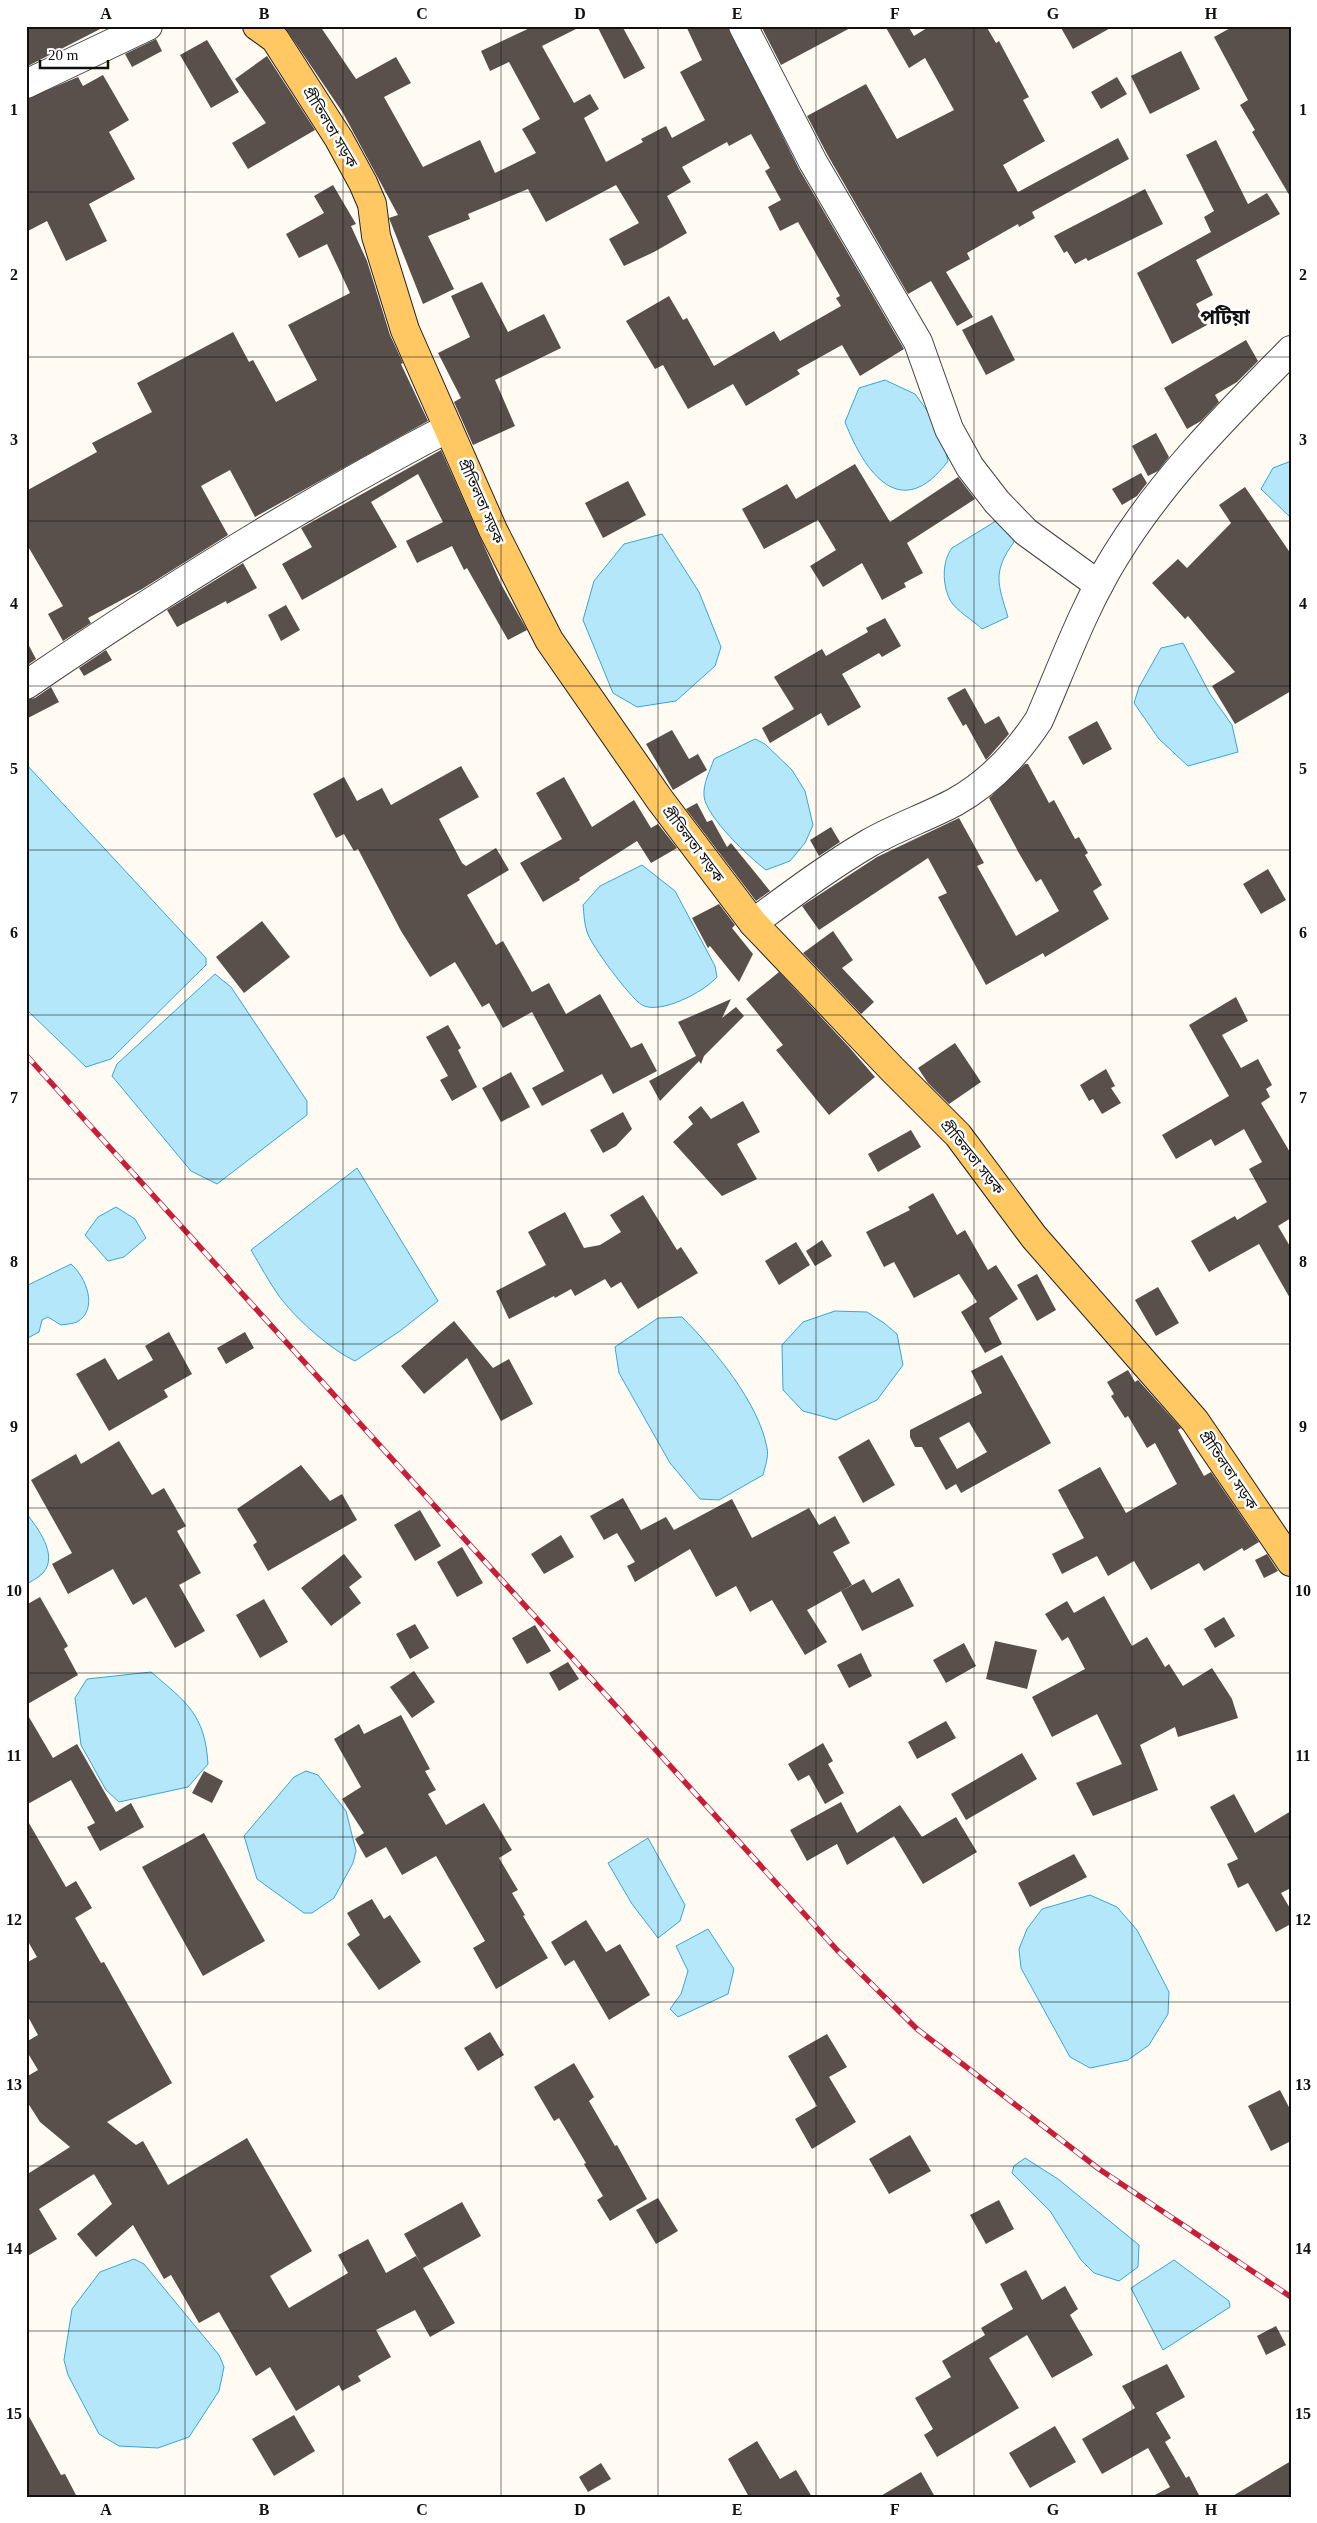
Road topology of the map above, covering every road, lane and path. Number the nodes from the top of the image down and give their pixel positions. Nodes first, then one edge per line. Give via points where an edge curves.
1 (148, 26) edge
2 (257, 26) edge
3 (743, 26) edge
4 (26, 84) edge
5 (1291, 350) edge
6 (448, 428) junction
7 (1099, 585) junction
8 (26, 684) edge
9 (753, 923) junction
10 (1291, 1562) edge

1 - 4 street
2 - 6 main road, প্রীতিলতা সড়ক via 275,39 363,183 372,204 376,236 405,330
3 - 7 street via 814,162 918,342 948,429 970,467 996,502 1026,532
5 - 7 street via 1198,444 1116,554
6 - 8 street via 361,473 121,620
6 - 9 main road, প্রীতিলতা সড়ক via 493,530 549,640 660,800
7 - 9 street via 1039,720 1026,740 992,775 956,801 862,848 808,881
9 - 10 main road, প্রীতিলতা সড়ক via 958,1135 1034,1237 1194,1421

